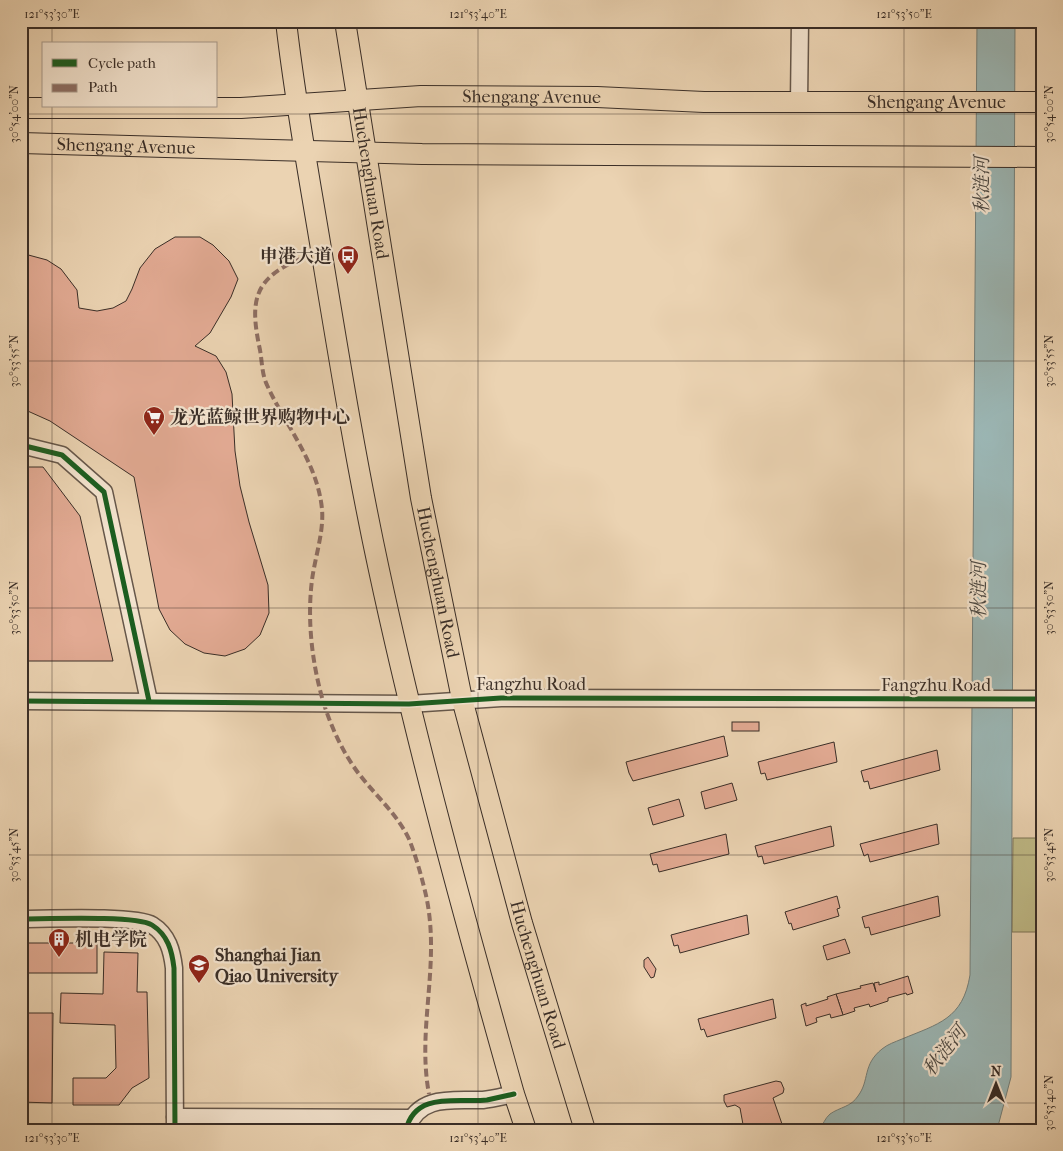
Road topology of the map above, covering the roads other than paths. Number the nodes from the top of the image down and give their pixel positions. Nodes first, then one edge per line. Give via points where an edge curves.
1 (286, 21) edge
2 (346, 21) edge
3 (800, 21) edge
4 (358, 100) junction
5 (799, 102) junction
6 (1042, 102) edge
7 (296, 104) junction
8 (21, 108) edge
9 (21, 143) edge
10 (304, 150) junction
11 (366, 152) junction
12 (1042, 157) edge
13 (21, 445) edge
14 (462, 699) junction
15 (1042, 699) edge
16 (21, 700) edge
17 (149, 701) junction
18 (409, 704) junction
19 (21, 919) edge
20 (514, 1094) junction
21 (175, 1124) edge
22 (408, 1124) edge
23 (526, 1130) edge
24 (584, 1130) edge

1 - 7 main road
2 - 4 main road, Huchenghuan Road
3 - 5 street
4 - 5 main road, Shengang Avenue via 420,96 597,96 704,102
4 - 7 main road, Shengang Avenue
4 - 11 main road, Huchenghuan Road
5 - 6 main road, Shengang Avenue
7 - 8 main road, Shengang Avenue via 241,108
7 - 10 main road
9 - 10 main road, Shengang Avenue
10 - 11 main road, Shengang Avenue
10 - 18 main road via 356,457
11 - 12 main road, Shengang Avenue
11 - 14 main road, Huchenghuan Road via 420,498
13 - 17 street via 62,455 104,492
14 - 15 street, Fangzhu Road
14 - 18 street, Fangzhu Road
14 - 24 main road, Huchenghuan Road via 522,923
16 - 17 street, Fangzhu Road
17 - 18 street, Fangzhu Road
18 - 20 main road
19 - 21 street via 130,920 152,924 163,936 172,954 174,968
20 - 22 street via 486,1100 437,1100 426,1104
20 - 23 main road
21 - 22 street

